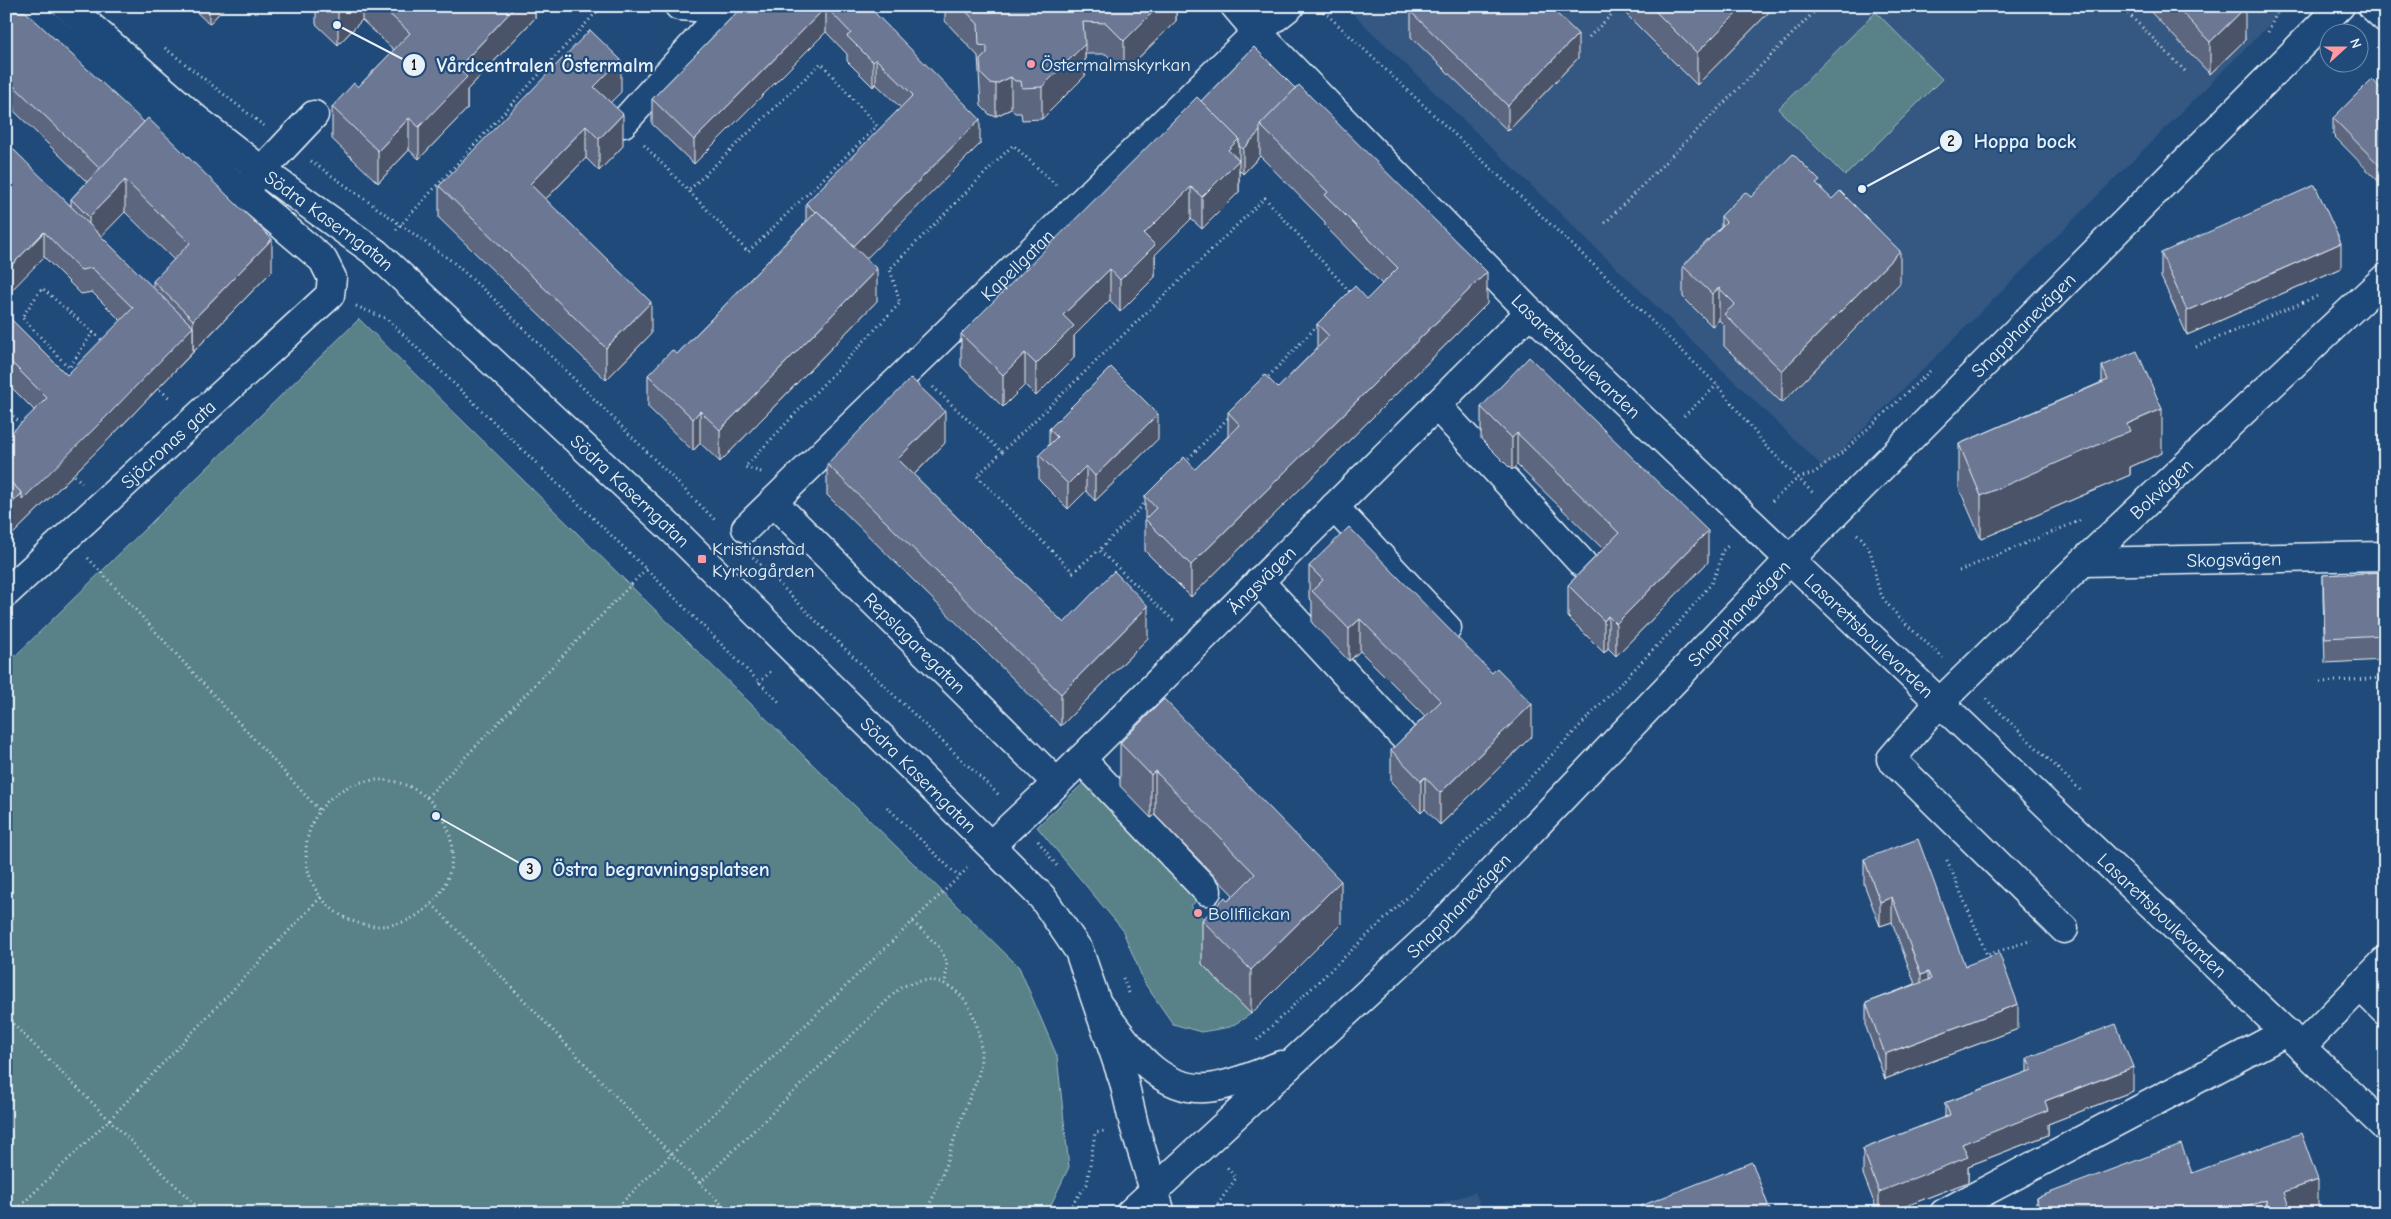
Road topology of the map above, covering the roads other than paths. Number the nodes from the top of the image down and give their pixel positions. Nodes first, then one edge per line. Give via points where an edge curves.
1 (24, 6) edge
2 (67, 6) edge
3 (679, 6) edge
4 (1235, 6) edge
5 (1290, 6) edge
6 (2340, 6) edge
7 (2372, 6) edge
8 (728, 8) edge
9 (2385, 18) edge
10 (1257, 32) junction
11 (314, 115) dead end
12 (623, 123) road end
13 (262, 170) junction
14 (241, 192) junction
15 (2385, 278) edge
16 (330, 295) joint
17 (1530, 312) junction
18 (1436, 405) junction
19 (773, 502) junction
20 (1334, 507) junction
21 (747, 540) road end
22 (2385, 556) edge
23 (1790, 559) junction
24 (2083, 562) junction
25 (1582, 563) dead end
26 (1259, 581) junction
27 (6, 593) edge
28 (1463, 646) edge
29 (1150, 690) junction
30 (1939, 703) junction
31 (1170, 711) edge
32 (1403, 736) edge
33 (1081, 759) junction
34 (1057, 783) junction
35 (991, 845) junction
36 (1207, 891) dead end
37 (2064, 929) road end
38 (2385, 961) edge
39 (2360, 986) junction
40 (1099, 1006) junction
41 (2385, 1010) edge
42 (2293, 1040) junction
43 (1294, 1060) junction
44 (2385, 1127) edge
45 (1158, 1201) edge
46 (1130, 1213) edge
47 (1944, 1213) edge

1 - 14 street, Södra Kaserngatan
2 - 13 street, Södra Kaserngatan via 196,119
3 - 8 street
4 - 10 street, Lasarettsboulevarden
5 - 10 street, Kapellgatan
6 - 23 street, Snapphanevägen
7 - 9 street
8 - 12 street
10 - 17 street, Lasarettsboulevarden
10 - 19 street, Kapellgatan
11 - 13 street
13 - 14 street
13 - 35 street, Södra Kaserngatan via 376,253 676,533
14 - 16 street, Södra Kaserngatan via 322,260 332,278
15 - 24 street, Bokvägen
16 - 27 street, Sjöcronas gata
17 - 18 street, Ängsvägen
17 - 23 street, Lasarettsboulevarden
18 - 20 street, Ängsvägen
18 - 25 street
19 - 21 street, Kapellgatan
19 - 34 street, Repslagaregatan
20 - 26 street, Ängsvägen
20 - 28 street
22 - 24 street, Skogsvägen
23 - 30 street, Lasarettsboulevarden
23 - 43 street, Snapphanevägen via 1442,924
24 - 30 street, Bokvägen
26 - 29 street, Ängsvägen
26 - 32 street
29 - 31 street
29 - 33 street, Ängsvägen
30 - 37 street, Bokvägen via 1891,760
30 - 42 street, Lasarettsboulevarden
33 - 34 street, Ängsvägen
33 - 36 street
34 - 35 street, Ängsvägen
35 - 40 street, Södra Kaserngatan via 1042,896 1079,951
38 - 39 street
39 - 41 street
39 - 42 street
40 - 43 street via 1154,1072 1184,1086 1213,1088
40 - 45 street, Södra Kaserngatan
42 - 44 street, Lasarettsboulevarden
42 - 47 street
43 - 45 street, Snapphanevägen
45 - 46 street, Snapphanevägen

